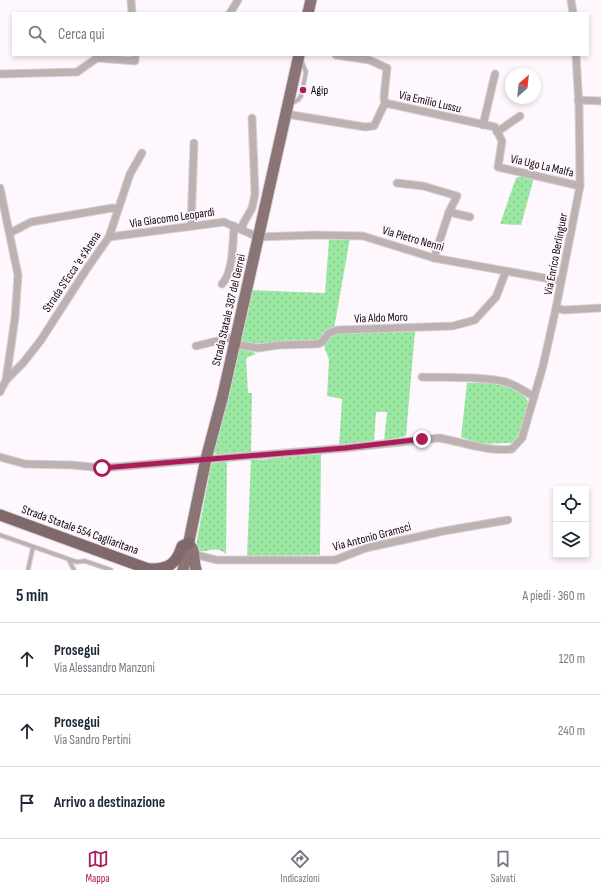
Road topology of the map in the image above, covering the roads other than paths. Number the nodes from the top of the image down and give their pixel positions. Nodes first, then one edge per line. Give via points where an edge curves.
1 (131, 0) edge
2 (238, 0) edge
3 (311, 0) edge
4 (571, 0) edge
5 (132, 12) edge
6 (231, 12) edge
7 (308, 12) edge
8 (573, 12) edge
9 (135, 56) edge
10 (299, 56) edge
11 (342, 56) edge
12 (576, 56) edge
13 (0, 74) edge
14 (495, 74) dead end
15 (578, 100) junction
16 (601, 101) edge
17 (385, 103) junction
18 (287, 110) junction
19 (520, 116) dead end
20 (252, 118) dead end
21 (483, 125) junction
22 (497, 132) junction
23 (194, 143) dead end
24 (142, 153) dead end
25 (396, 183) dead end
26 (580, 186) junction
27 (0, 188) edge
28 (118, 209) junction
29 (449, 212) junction
30 (470, 217) dead end
31 (191, 226) junction
32 (234, 226) junction
33 (242, 230) junction
34 (10, 232) junction
35 (109, 237) junction
36 (258, 238) junction
37 (434, 258) junction
38 (506, 271) junction
39 (561, 281) junction
40 (222, 284) dead end
41 (556, 308) junction
42 (601, 308) edge
43 (235, 342) junction
44 (196, 346) dead end
45 (422, 377) dead end
46 (6, 380) junction
47 (0, 392) edge
48 (534, 397) junction
49 (0, 457) edge
50 (206, 460) junction
51 (0, 515) edge
52 (508, 520) dead end
53 (0, 522) edge
54 (0, 535) edge
55 (189, 543) junction
56 (33, 547) junction
57 (193, 554) junction
58 (69, 560) junction
59 (150, 569) edge
60 (28, 570) edge
61 (74, 570) edge
62 (111, 570) edge
63 (128, 570) edge
64 (183, 570) edge
65 (196, 570) edge

1 - 5 street
2 - 6 street
3 - 7 main road
4 - 8 street
9 - 13 street via 135,61 97,58 76,72
10 - 18 main road, Strada Statale 387 del Gerrei
11 - 17 street via 368,60 387,68
12 - 15 street, Via Enrico Berlinguer
14 - 21 street
15 - 16 street
15 - 26 street, Via Enrico Berlinguer
17 - 18 street, Via Emilio Lussu via 374,126 365,127
17 - 21 street, Via Emilio Lussu
18 - 36 main road, Strada Statale 387 del Gerrei
19 - 22 street
20 - 33 street via 255,194
21 - 22 street, Via Emilio Lussu via 494,127
22 - 26 street, Via Ugo La Malfa via 502,141 498,167
23 - 31 street
24 - 28 street, Strada S'Ecca 'e s'Arena via 130,174
25 - 29 street via 423,186 456,196
26 - 39 street, Via Enrico Berlinguer
27 - 34 street
28 - 34 street via 31,222
28 - 35 street, Strada S'Ecca 'e s'Arena
29 - 30 street
29 - 37 street
31 - 32 street, Via Giacomo Leopardi via 224,222
31 - 35 street, Via Giacomo Leopardi
32 - 33 street, Via Giacomo Leopardi
32 - 40 street via 229,271
33 - 36 street, Via Giacomo Leopardi
34 - 46 street via 18,276
35 - 46 street, Strada S'Ecca 'e s'Arena via 41,340
36 - 37 street, Via Pietro Nenni via 363,236
36 - 43 main road, Strada Statale 387 del Gerrei
37 - 38 street, Via Pietro Nenni
38 - 39 street, Via Pietro Nenni
38 - 43 street, Via Aldo Moro via 496,297 475,320 453,326 338,330 329,333 318,344 258,348
39 - 41 street, Via Enrico Berlinguer
41 - 42 street
41 - 48 street, Via Enrico Berlinguer
43 - 44 street, Via Aldo Moro via 229,338
43 - 50 main road, Strada Statale 387 del Gerrei
45 - 48 street via 506,382
46 - 47 street, Strada S'Ecca 'e s'Arena
48 - 50 street, Via Enrico Berlinguer via 522,438 512,449 487,448 439,438
49 - 50 street via 25,464 102,468
50 - 55 main road, Strada Statale 387 del Gerrei
51 - 59 highway, Strada Statale 554 Cagliaritana
52 - 57 street, Via Antonio Gramsci via 366,548 335,560 217,560
53 - 63 highway, Strada Statale 554 Cagliaritana
54 - 56 lane
55 - 57 main road
55 - 59 highway via 182,546 177,561 170,566 157,570
55 - 64 main road, Strada Statale 387 del Gerrei
56 - 58 lane
56 - 60 lane
57 - 65 main road
58 - 61 lane
58 - 62 lane via 86,561

